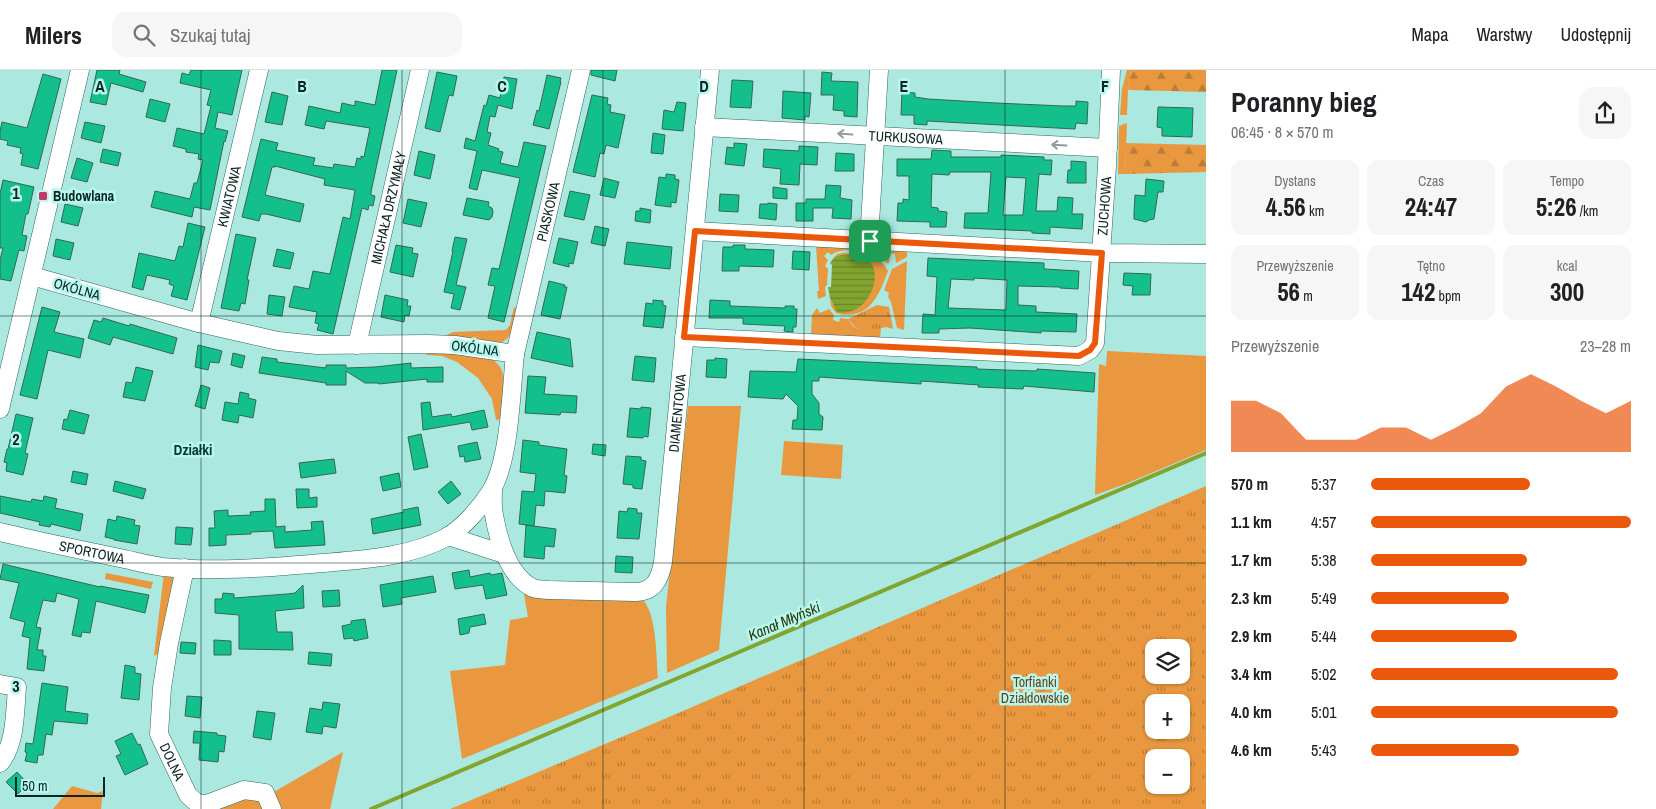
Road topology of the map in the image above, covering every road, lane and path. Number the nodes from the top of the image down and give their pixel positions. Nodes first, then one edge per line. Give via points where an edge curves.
1 (80, 70) edge
2 (259, 70) edge
3 (420, 70) edge
4 (581, 70) edge
5 (710, 70) edge
6 (879, 70) edge
7 (1111, 70) edge
8 (704, 127) junction
9 (875, 136) junction
10 (1108, 148) junction
11 (695, 231) junction
12 (870, 241) junction
13 (1102, 253) junction
14 (1206, 254) edge
15 (32, 276) junction
16 (200, 323) junction
17 (684, 337) junction
18 (357, 345) junction
19 (516, 354) junction
20 (0, 409) edge
21 (492, 488) junction
22 (493, 514) junction
23 (471, 516) junction
24 (0, 532) edge
25 (498, 533) junction
26 (448, 536) junction
27 (475, 544) junction
28 (504, 554) junction
29 (185, 568) junction
30 (8, 686) edge
31 (0, 763) edge
32 (272, 809) edge

1 - 15 street
2 - 16 street, KWIATOWA
3 - 18 street, MICHAŁA DRZYMAŁY
4 - 19 street, PIASKOWA
5 - 8 street, DIAMENTOWA
6 - 9 street
7 - 10 street, ZUCHOWA
9 -> 8 street, TURKUSOWA
8 - 11 street, DIAMENTOWA
10 -> 9 street, TURKUSOWA
9 - 12 street
10 - 13 street, ZUCHOWA
11 - 12 street
11 - 17 street, DIAMENTOWA
12 - 13 street
13 - 14 street
13 - 17 street, ZUCHOWA via 1095,343 1079,356
15 - 16 street, OKÓLNA
15 - 20 street
16 - 18 street, OKÓLNA via 298,344
17 - 28 street, DIAMENTOWA via 663,562 656,584 642,592 535,589 521,579
18 - 19 street, OKÓLNA via 455,345
19 - 21 street, OKÓLNA via 501,468
21 - 22 street, DIAMENTOWA
21 - 23 street, OKÓLNA
22 - 23 street
22 - 25 street, DIAMENTOWA
23 - 26 street, OKÓLNA
23 - 27 street
24 - 29 street, SPORTOWA via 162,567
25 - 27 street
25 - 28 street, DIAMENTOWA
26 - 27 street
26 - 29 street, OKÓLNA via 407,552 360,559 233,569
27 - 28 street
29 - 32 street, DOLNA via 169,643 159,734 188,795 198,804 207,804 244,790 265,793
30 - 31 street via 11,739

